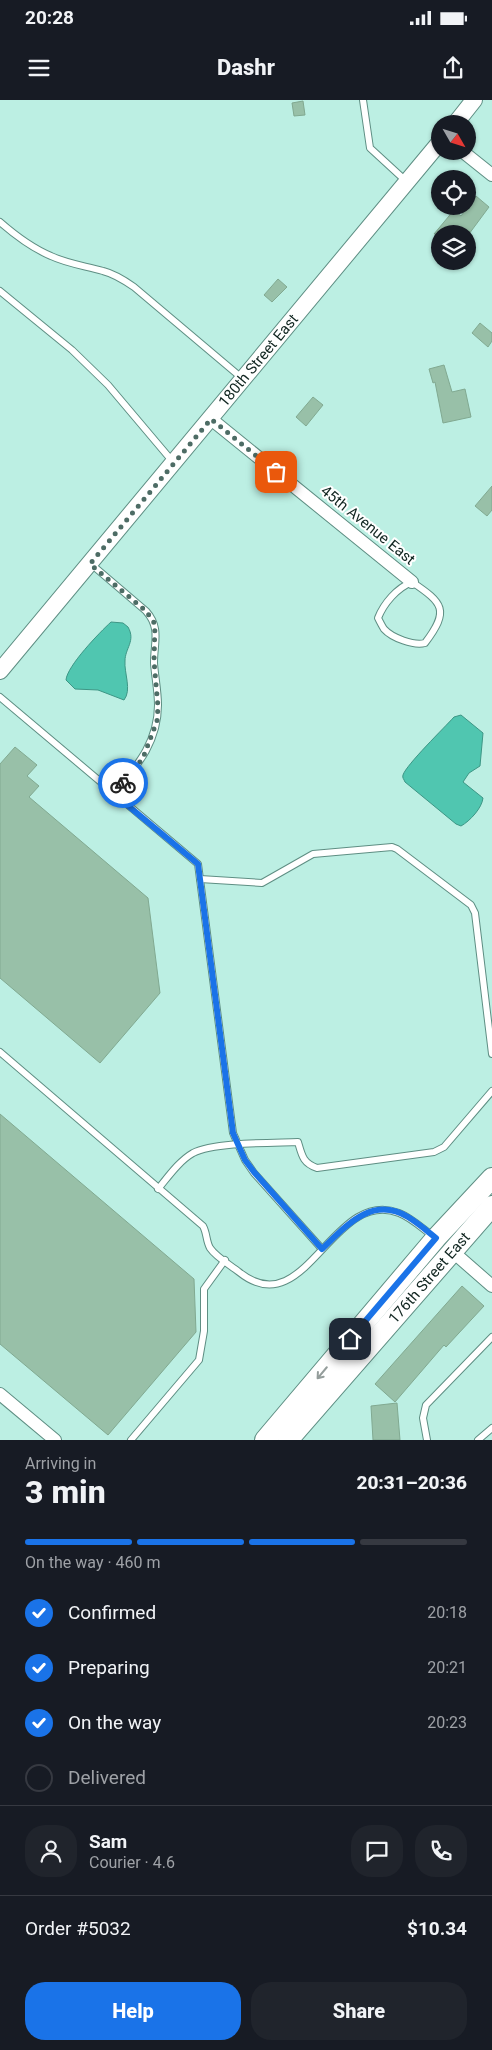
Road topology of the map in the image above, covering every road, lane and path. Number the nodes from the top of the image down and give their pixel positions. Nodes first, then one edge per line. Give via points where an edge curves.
1 (363, 100) edge
2 (474, 100) edge
3 (462, 115) edge
4 (431, 153) edge
5 (473, 160) edge
6 (492, 175) edge
7 (407, 182) junction
8 (0, 222) edge
9 (0, 291) edge
10 (244, 380) junction
11 (211, 419) junction
12 (174, 463) junction
13 (90, 564) junction
14 (412, 582) junction
15 (0, 671) edge
16 (0, 697) edge
17 (114, 794) junction
18 (200, 879) junction
19 (0, 1052) edge
20 (492, 1054) edge
21 (492, 1091) edge
22 (237, 1145) junction
23 (492, 1178) edge
24 (158, 1189) junction
25 (492, 1194) edge
26 (492, 1206) edge
27 (468, 1233) junction
28 (436, 1238) junction
29 (322, 1249) junction
30 (452, 1251) junction
31 (224, 1260) junction
32 (492, 1286) edge
33 (492, 1337) edge
34 (0, 1394) edge
35 (492, 1428) edge
36 (55, 1440) edge
37 (131, 1440) edge
38 (265, 1440) edge
39 (288, 1440) edge
40 (427, 1440) edge
41 (478, 1440) edge

1 - 7 lane via 370,148
2 - 3 street
4 - 7 street, 180th Street East
5 - 6 street
7 - 10 street, 180th Street East
8 - 10 lane via 25,243 51,257 105,271 134,287
9 - 12 lane via 72,350 108,385
10 - 11 street, 180th Street East
11 - 12 street, 180th Street East
11 - 14 street, 45th Avenue East
12 - 13 street, 180th Street East
13 - 15 street, 180th Street East
13 - 17 lane via 146,611 156,631 157,721 143,758
14 - 14 lane via 433,596 440,605 439,623 421,645 410,644 385,630 378,618 392,596
16 - 17 lane
17 - 18 lane via 198,864
18 - 20 lane via 262,883 313,854 397,848 471,905 475,914
18 - 22 lane via 231,1124
19 - 24 lane
21 - 22 lane via 444,1147 434,1152 317,1168 302,1159 298,1142
22 - 24 lane via 194,1153
22 - 29 lane via 254,1172
23 - 28 main road, 176th Street East
24 - 31 lane via 203,1226 210,1249
25 - 27 main road via 479,1209
26 - 27 main road, 176th Street East
27 - 30 main road, 176th Street East
28 - 29 lane via 398,1212 374,1210 358,1216
28 -> 38 main road, 176th Street East
29 - 31 lane via 293,1278 276,1285 251,1280
30 - 32 street
30 - 39 main road, 176th Street East
31 - 37 lane via 204,1289 204,1331 199,1360
33 - 40 lane via 425,1408 423,1418
34 - 36 street
35 - 41 lane

